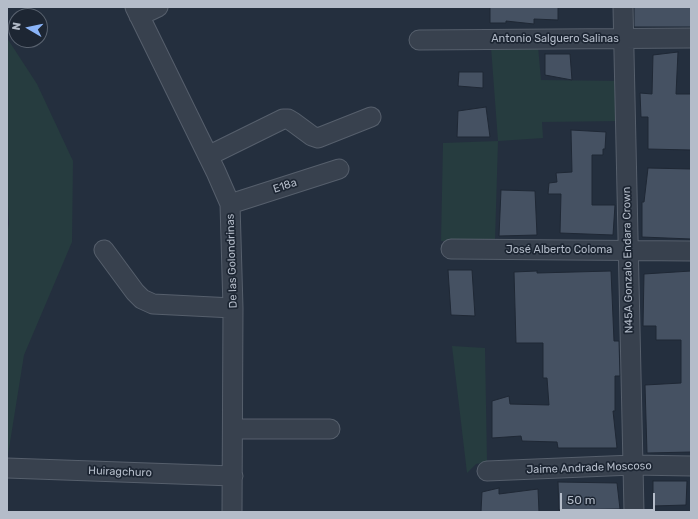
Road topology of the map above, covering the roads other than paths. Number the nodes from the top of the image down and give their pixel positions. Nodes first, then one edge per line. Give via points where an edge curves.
1 (158, 7) edge
2 (623, 7) edge
3 (137, 11) edge
4 (691, 38) edge
5 (623, 39) junction
6 (419, 40) dead end
7 (371, 117) dead end
8 (208, 156) junction
9 (339, 168) dead end
10 (230, 204) junction
11 (451, 249) dead end
12 (104, 250) dead end
13 (627, 250) junction
14 (691, 250) edge
15 (233, 308) junction
16 (233, 429) junction
17 (330, 429) dead end
18 (633, 465) junction
19 (691, 466) edge
20 (7, 468) edge
21 (488, 471) dead end
22 (233, 476) junction
23 (232, 512) edge
24 (634, 512) edge

1 - 3 street
2 - 5 street, N45A Gonzalo Endara Crown
3 - 8 street, De las Golondrinas
4 - 5 street, Antonio Salguero Salinas
5 - 6 street, Antonio Salguero Salinas
5 - 13 street, N45A Gonzalo Endara Crown
7 - 8 street via 318,138 294,122 283,119
8 - 10 street, De las Golondrinas
9 - 10 street, E18a
10 - 15 street, De las Golondrinas
11 - 13 street, José Alberto Coloma
12 - 15 street via 135,292 153,304
13 - 14 street, José Alberto Coloma
13 - 18 street, N45A Gonzalo Endara Crown
15 - 16 street, De las Golondrinas
16 - 17 street
16 - 22 street, De las Golondrinas
18 - 19 street, Jaime Andrade Moscoso
18 - 21 street, Jaime Andrade Moscoso
18 - 24 street, N45A Gonzalo Endara Crown
20 - 22 street, Huiragchuro
22 - 23 street, De las Golondrinas

